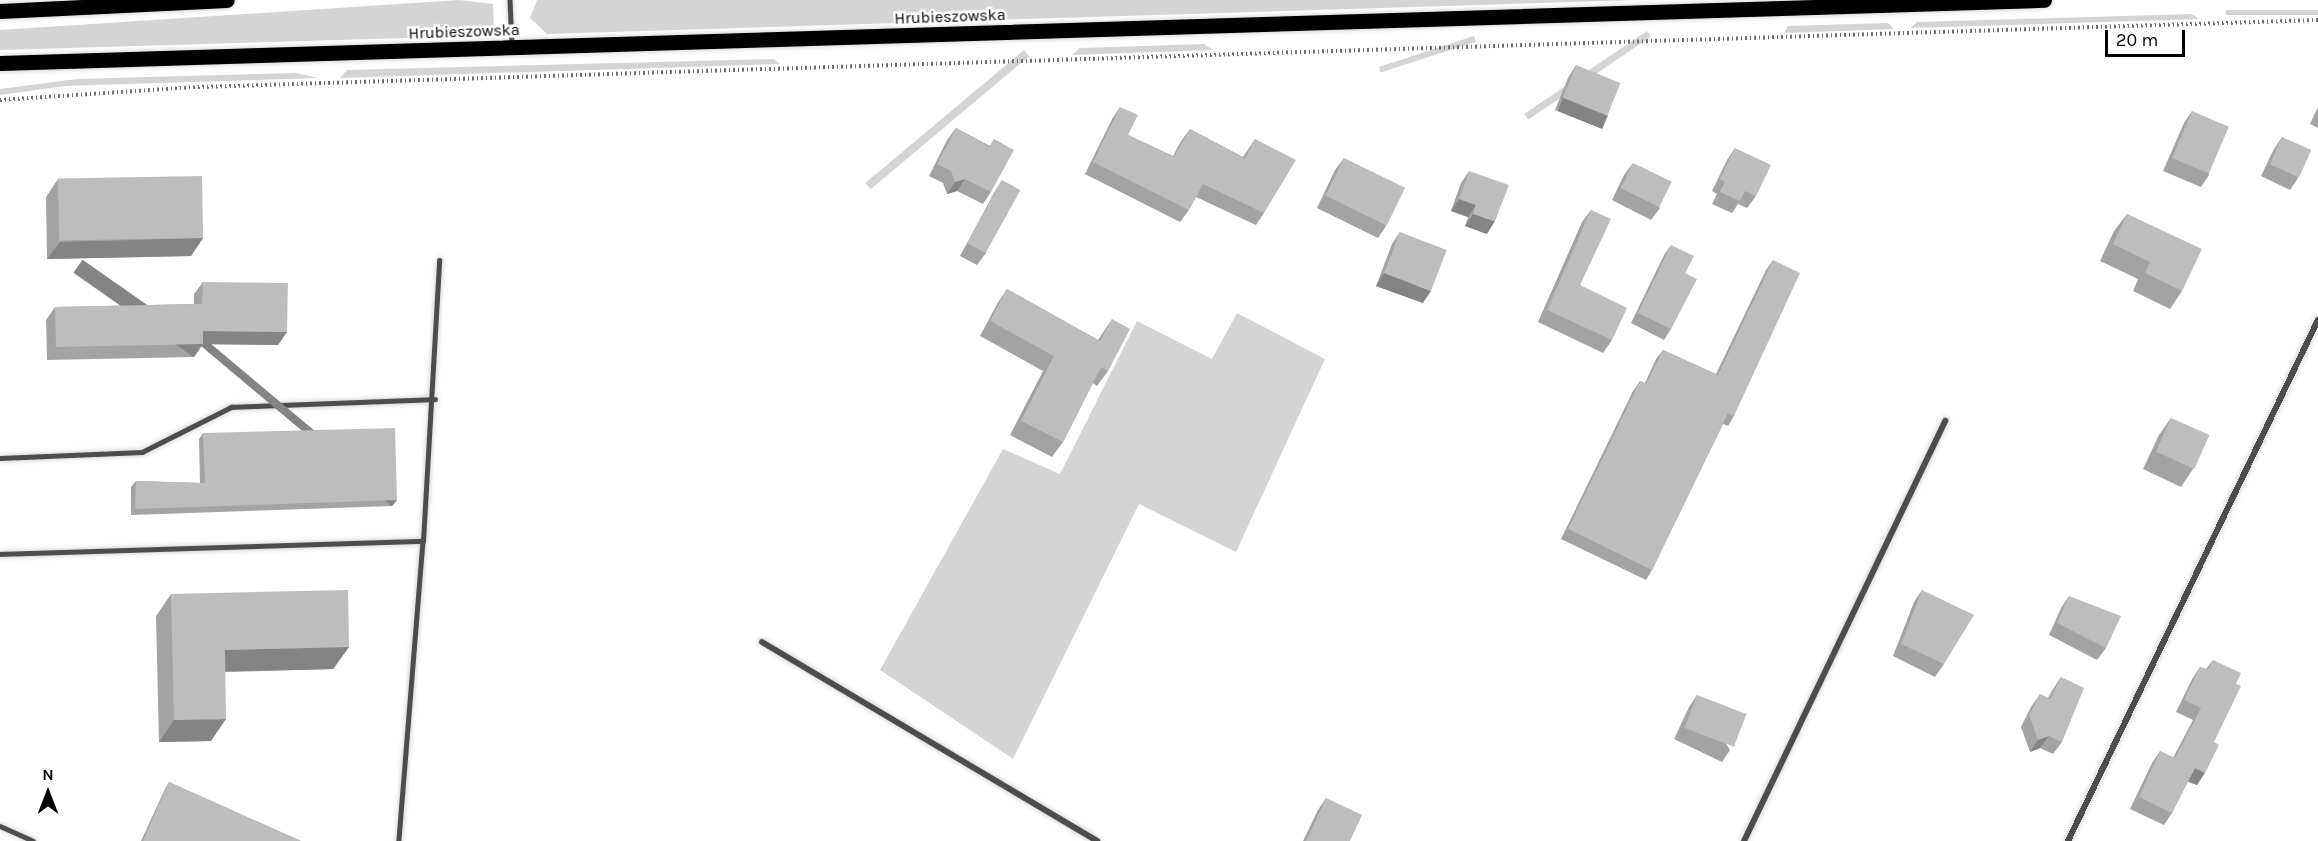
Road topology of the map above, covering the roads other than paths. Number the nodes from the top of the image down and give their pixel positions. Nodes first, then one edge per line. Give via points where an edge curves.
1 (227, 0) edge
2 (510, 0) edge
3 (2044, 0) edge
4 (1665, 6) edge
5 (0, 11) edge
6 (512, 48) junction
7 (0, 63) edge
8 (439, 260) dead end
9 (2318, 320) edge
10 (435, 399) junction
11 (1945, 421) dead end
12 (0, 458) edge
13 (423, 541) junction
14 (0, 555) edge
15 (762, 642) dead end
16 (0, 826) edge
17 (33, 841) edge
18 (399, 841) edge
19 (1098, 841) edge
20 (1744, 841) edge
21 (2068, 841) edge

1 - 5 main road
2 - 6 lane
3 - 4 main road, Hrubieszowska
4 - 6 main road, Hrubieszowska
6 - 7 main road, Hrubieszowska
8 - 10 lane
9 - 21 street
10 - 12 lane via 231,407 142,452
10 - 13 lane
11 - 20 street
13 - 14 lane
13 - 18 lane
15 - 19 street
16 - 17 lane

